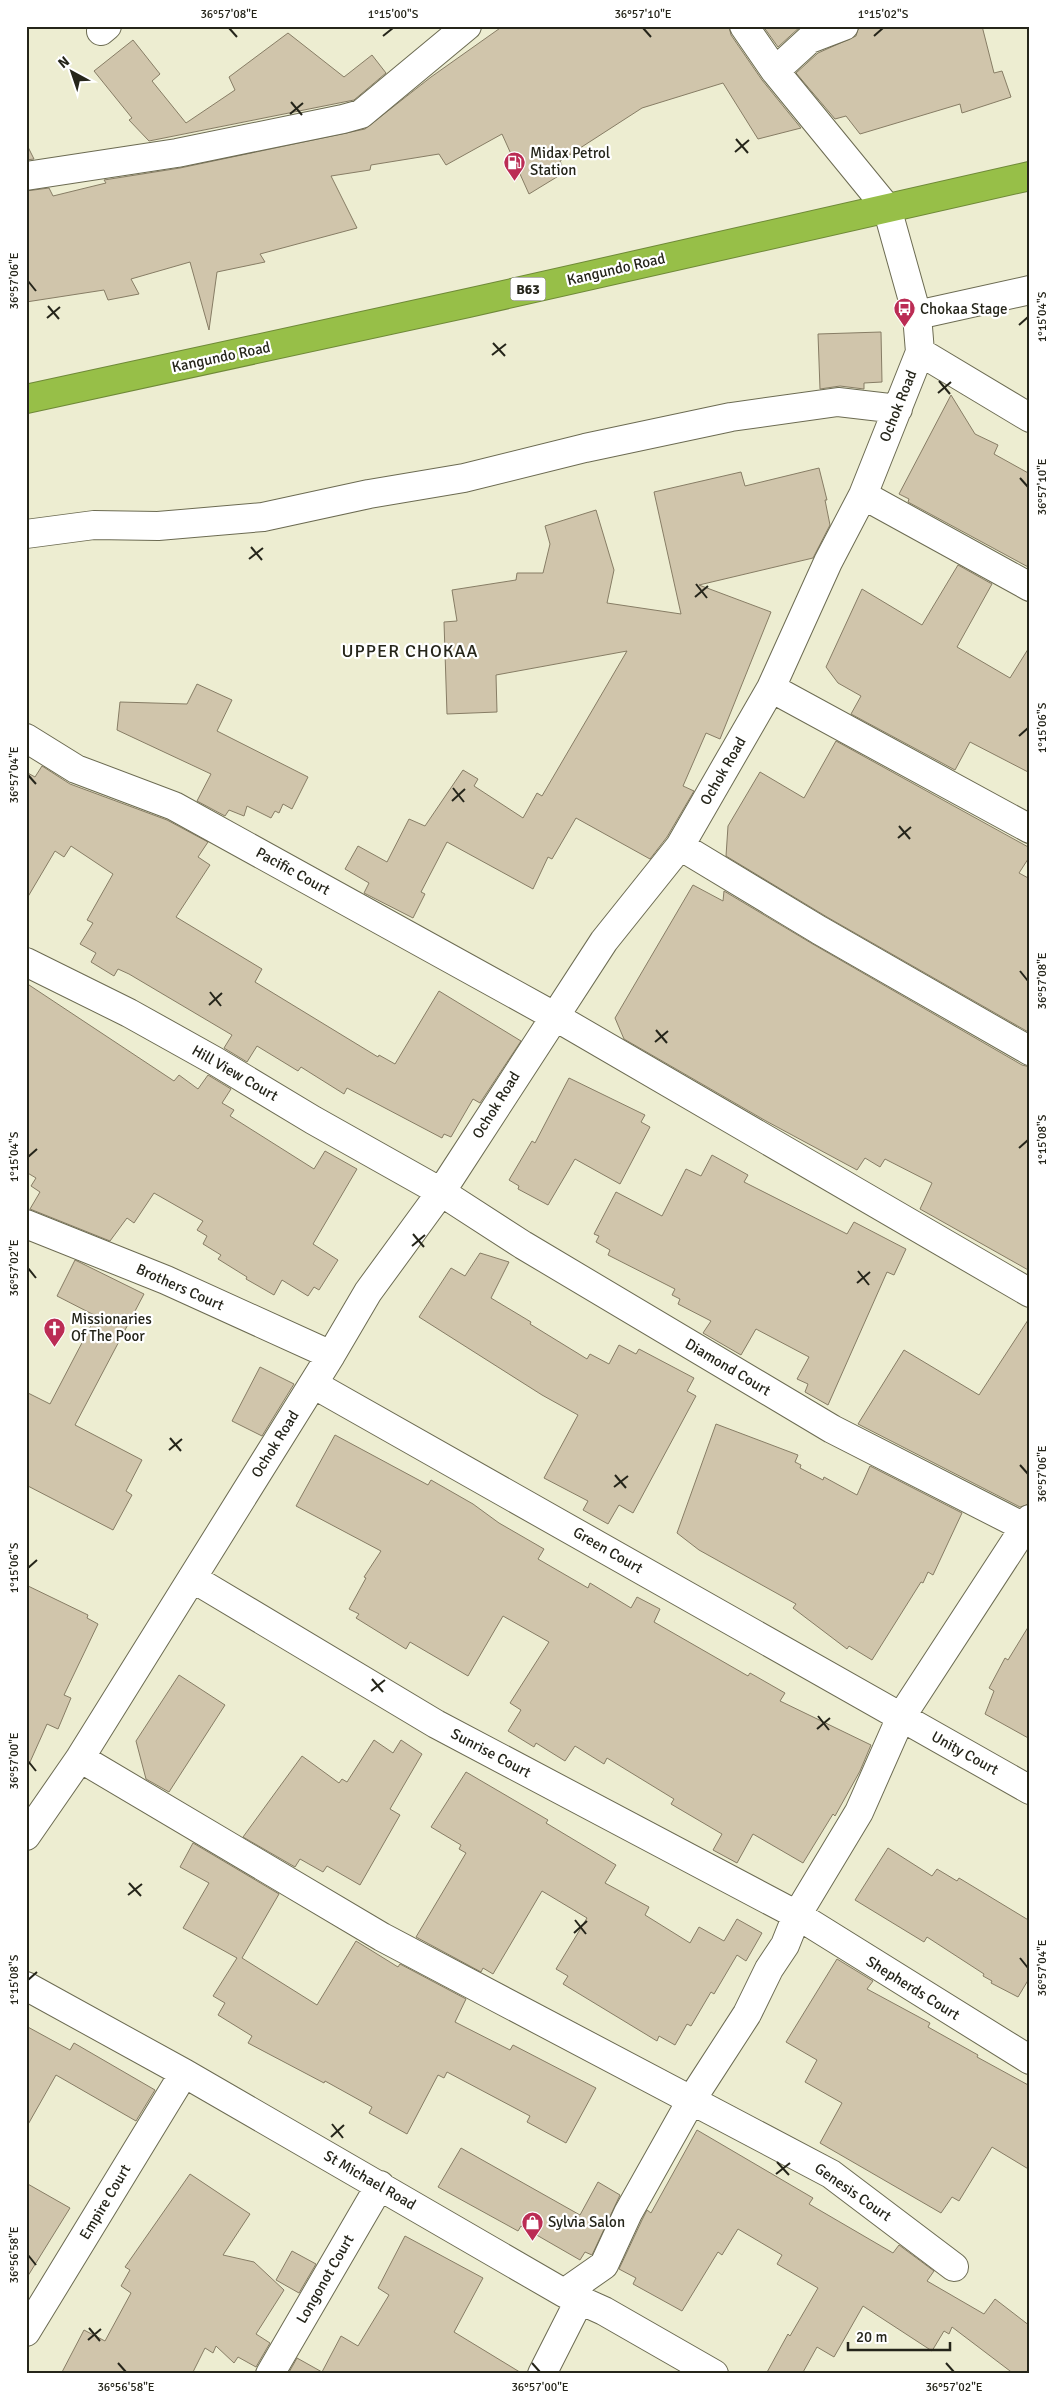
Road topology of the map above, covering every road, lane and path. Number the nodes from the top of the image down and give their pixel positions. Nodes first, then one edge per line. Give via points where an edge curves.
1 (467, 26) edge
2 (744, 26) edge
3 (844, 26) edge
4 (818, 33) edge
5 (775, 71) junction
6 (26, 176) edge
7 (1030, 176) edge
8 (887, 208) junction
9 (1030, 290) edge
10 (917, 315) junction
11 (920, 352) junction
12 (26, 399) edge
13 (898, 409) junction
14 (1030, 418) edge
15 (863, 494) junction
16 (26, 534) edge
17 (1030, 587) edge
18 (771, 688) junction
19 (26, 738) edge
20 (1030, 829) edge
21 (680, 846) junction
22 (26, 962) edge
23 (554, 1016) junction
24 (1030, 1052) edge
25 (441, 1192) junction
26 (26, 1224) edge
27 (1030, 1293) edge
28 (331, 1356) junction
29 (313, 1384) junction
30 (1028, 1525) edge
31 (192, 1578) junction
32 (901, 1717) junction
33 (80, 1758) junction
34 (1030, 1790) edge
35 (26, 1836) edge
36 (797, 1915) junction
37 (26, 1986) edge
38 (1030, 2060) edge
39 (184, 2073) junction
40 (692, 2099) junction
41 (380, 2185) junction
42 (954, 2267) dead end
43 (572, 2296) junction
44 (26, 2332) edge
45 (270, 2374) edge
46 (542, 2374) edge
47 (714, 2374) edge

1 - 6 street via 361,114 177,153
2 - 5 street
3 - 4 street
4 - 5 street
5 - 8 street
7 - 8 highway, Kangundo Road / B63
8 - 10 street
8 - 12 highway, Kangundo Road / B63
9 - 10 street
10 - 11 street
11 - 13 street, Ochok Road
11 - 14 street
13 - 15 street, Ochok Road
13 - 16 street via 838,402 732,417 464,478 263,517 158,526 94,525
15 - 17 street
15 - 18 street, Ochok Road
18 - 20 street
18 - 21 street, Ochok Road
19 - 23 street, Pacific Court via 76,769 174,806
21 - 23 street, Ochok Road via 604,941
21 - 24 street
22 - 25 street, Hill View Court via 129,1013
23 - 25 street, Ochok Road
23 - 27 street, Pacific Court
25 - 28 street, Ochok Road via 368,1292
25 - 30 street, Diamond Court via 523,1245 832,1429
26 - 28 street, Brothers Court via 166,1280
28 - 29 street, Ochok Road
29 - 31 street, Ochok Road
29 - 32 street, Green Court
30 - 32 street
31 - 33 street, Ochok Road
31 - 36 street, Sunrise Court via 436,1724
32 - 34 street, Unity Court
32 - 36 street via 859,1812
33 - 35 street, Ochok Road
33 - 40 street, Genesis Court via 382,1937
36 - 38 street, Shepherds Court
36 - 40 street via 785,1945 747,2014
37 - 39 street, St Michael Road
39 - 41 street, St Michael Road
39 - 44 street, Empire Court
40 - 42 street, Genesis Court via 831,2174
40 - 43 street via 628,2213 604,2265
41 - 43 street, St Michael Road
41 - 45 street, Longonot Court
43 - 46 street
43 - 47 street, St Michael Road

